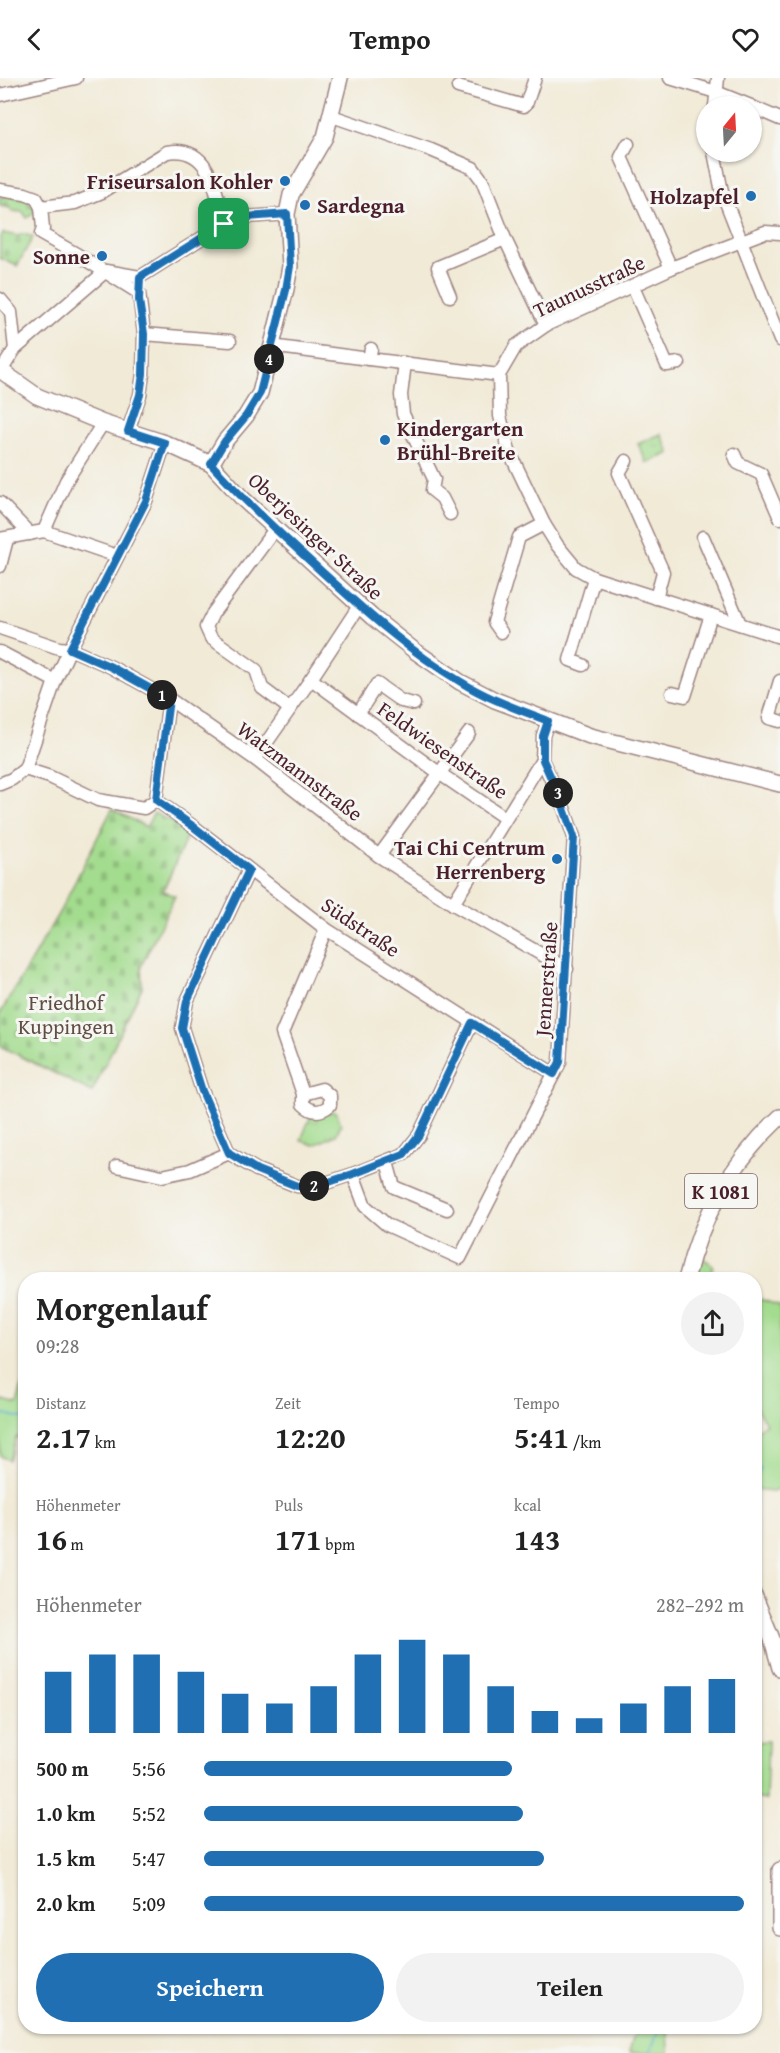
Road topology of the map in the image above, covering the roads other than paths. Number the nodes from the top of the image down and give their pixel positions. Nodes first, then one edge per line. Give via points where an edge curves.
1 (76, 78) edge
2 (340, 78) edge
3 (535, 78) edge
4 (670, 78) edge
5 (718, 78) edge
6 (458, 87) dead end
7 (716, 92) junction
8 (0, 95) edge
9 (716, 96) edge
10 (725, 96) edge
11 (762, 112) edge
12 (332, 116) junction
13 (780, 119) edge
14 (628, 144) dead end
15 (716, 162) edge
16 (0, 190) edge
17 (41, 207) junction
18 (287, 214) junction
19 (224, 224) junction
20 (780, 233) edge
21 (506, 239) junction
22 (743, 240) junction
23 (671, 268) junction
24 (106, 271) junction
25 (140, 277) junction
26 (633, 287) junction
27 (139, 293) junction
28 (450, 296) dead end
29 (0, 299) edge
30 (546, 325) junction
31 (144, 334) junction
32 (780, 340) edge
33 (230, 341) dead end
34 (271, 346) junction
35 (15, 350) junction
36 (405, 363) junction
37 (679, 363) dead end
38 (1, 370) edge
39 (499, 375) junction
40 (103, 423) junction
41 (128, 431) junction
42 (165, 443) junction
43 (734, 454) dead end
44 (626, 460) dead end
45 (211, 464) junction
46 (0, 503) edge
47 (450, 514) dead end
48 (780, 518) edge
49 (544, 524) junction
50 (275, 529) junction
51 (44, 531) junction
52 (30, 534) junction
53 (703, 537) dead end
54 (3, 539) edge
55 (117, 556) junction
56 (0, 566) edge
57 (594, 579) junction
58 (656, 598) junction
59 (359, 606) junction
60 (711, 615) junction
61 (740, 624) junction
62 (0, 628) edge
63 (501, 632) dead end
64 (780, 636) edge
65 (70, 649) junction
66 (0, 652) edge
67 (583, 665) dead end
68 (311, 679) junction
69 (55, 681) junction
70 (780, 681) edge
71 (672, 693) dead end
72 (169, 699) junction
73 (414, 704) dead end
74 (290, 709) junction
75 (357, 714) junction
76 (548, 721) junction
77 (780, 721) edge
78 (469, 733) dead end
79 (255, 759) junction
80 (543, 760) junction
81 (25, 769) junction
82 (439, 773) junction
83 (0, 784) edge
84 (780, 784) edge
85 (156, 800) junction
86 (505, 818) junction
87 (379, 856) junction
88 (249, 870) junction
89 (453, 904) junction
90 (326, 929) junction
91 (567, 969) junction
92 (472, 1023) junction
93 (554, 1074) junction
94 (303, 1094) dead end
95 (780, 1117) edge
96 (229, 1153) junction
97 (387, 1162) junction
98 (117, 1167) dead end
99 (353, 1174) junction
100 (447, 1209) dead end
101 (689, 1272) edge
102 (762, 1615) edge
103 (780, 1668) edge
104 (780, 1870) edge
105 (780, 1928) edge

1 - 8 street
2 - 12 main road
3 - 6 street via 524,106
4 - 7 street
5 - 7 street
7 - 9 street
7 - 10 street
11 - 13 street
12 - 18 main road via 317,154 291,195
12 - 21 street via 473,168 482,180
14 - 23 street via 621,157
15 - 22 street via 722,192
16 - 17 street via 36,198
17 - 19 street via 75,202 102,192 167,152 179,149 190,153 209,171
17 - 24 street via 41,234
18 - 19 street via 246,217
18 - 34 main road via 290,266
19 - 25 street
20 - 22 street, Taunusstraße via 765,232
21 - 28 street via 438,267
21 - 30 street
22 - 23 street, Taunusstraße
22 - 32 street
23 - 26 street, Taunusstraße
24 - 25 street
24 - 27 street
24 - 35 street
25 - 27 street
26 - 30 street, Taunusstraße
26 - 37 street via 667,365
27 - 31 street
29 - 35 street via 11,312
30 - 39 street, Taunusstraße via 516,346
31 - 33 street
31 - 41 street via 140,395
34 - 36 street via 370,354
34 - 45 main road via 260,393
35 - 38 street
36 - 39 street
36 - 47 street via 403,414 434,479 432,490 442,498
38 - 40 main road via 37,396
39 - 49 street via 500,416 509,451
40 - 41 main road
40 - 51 street via 66,481
41 - 42 main road
42 - 45 main road
42 - 55 street via 146,501
43 - 48 street via 738,463 761,474
44 - 58 street via 619,473 663,572
45 - 50 main road, Oberjesinger Straße
46 - 52 street
49 - 57 street via 576,568
49 - 63 street via 519,537 494,621
50 - 59 main road, Oberjesinger Straße
50 - 74 street via 206,627 211,638 256,670 262,688
51 - 52 street
51 - 55 street
52 - 54 street
53 - 61 street
54 - 56 street
55 - 65 street
57 - 58 street
57 - 67 street via 570,660
58 - 60 street
59 - 68 street
59 - 76 main road, Oberjesinger Straße via 460,682
60 - 61 street
60 - 71 street via 685,696
61 - 64 street
62 - 65 street, Watzmannstraße
65 - 69 street
65 - 72 street, Watzmannstraße
66 - 69 street
68 - 74 street
68 - 75 street, Feldwiesenstraße
69 - 81 street
70 - 77 street via 769,718
72 - 79 street, Watzmannstraße
72 - 85 street
73 - 75 street, Feldwiesenstraße via 401,701 377,684
74 - 79 street
75 - 82 street, Feldwiesenstraße
76 - 80 street, Jennerstraße via 543,736
76 - 84 main road, Oberjesinger Straße via 607,741
78 - 82 street
79 - 87 street, Watzmannstraße
80 - 86 street
80 - 91 street, Jennerstraße via 574,837
81 - 83 street
81 - 85 street via 104,801 144,808
82 - 86 street, Feldwiesenstraße
82 - 87 street
85 - 88 street, Südstraße
86 - 89 street
87 - 89 street, Watzmannstraße
88 - 90 street, Südstraße
88 - 96 street via 187,1001 182,1028 202,1091
89 - 91 street, Watzmannstraße
90 - 92 street, Südstraße
90 - 94 street via 282,1033
91 - 93 street, Jennerstraße via 560,1062
92 - 93 street, Südstraße
92 - 97 street via 419,1135 404,1154
93 - 99 street, Jennerstraße via 460,1258 387,1225 365,1206
95 - 101 main road, K 1081 via 745,1155 717,1197
96 - 98 street via 190,1170 162,1176
96 - 99 street via 257,1170 297,1186 320,1185
97 - 99 street
97 - 100 street via 394,1187
102 - 103 main road
104 - 105 main road

